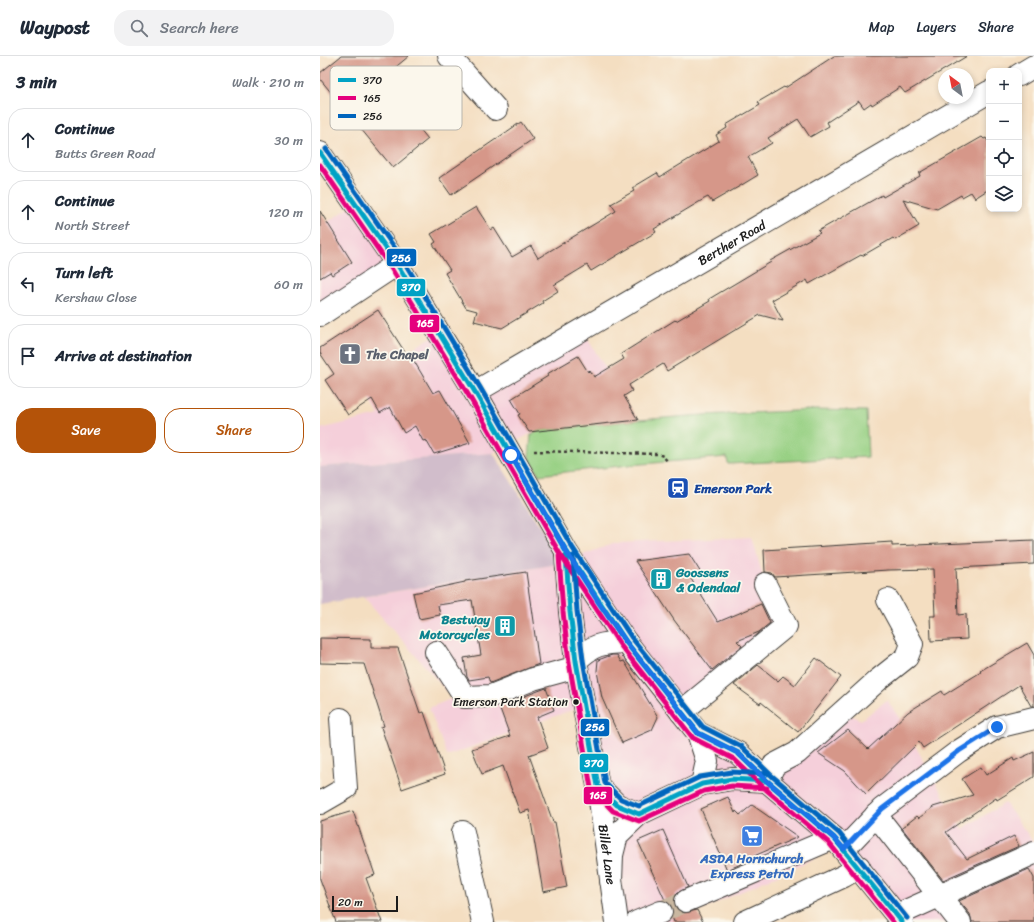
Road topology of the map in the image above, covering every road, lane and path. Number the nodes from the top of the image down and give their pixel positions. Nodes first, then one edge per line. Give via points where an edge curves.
1 (450, 56) edge
2 (459, 66) edge
3 (1034, 66) edge
4 (462, 70) edge
5 (1022, 73) edge
6 (986, 94) edge
7 (496, 109) dead end
8 (320, 153) edge
9 (397, 264) junction
10 (320, 315) edge
11 (475, 392) junction
12 (520, 453) junction
13 (668, 462) dead end
14 (566, 551) junction
15 (765, 584) dead end
16 (888, 600) dead end
17 (626, 642) junction
18 (436, 652) dead end
19 (576, 664) junction
20 (680, 712) junction
21 (1034, 718) edge
22 (341, 719) dead end
23 (698, 733) junction
24 (767, 781) junction
25 (702, 784) junction
26 (598, 786) junction
27 (320, 803) edge
28 (639, 814) junction
29 (876, 815) junction
30 (463, 832) dead end
31 (839, 843) junction
32 (1034, 853) edge
33 (859, 867) junction
34 (611, 881) junction
35 (939, 896) junction
36 (686, 901) tunnel mouth
37 (661, 912) tunnel mouth
38 (900, 919) edge
39 (483, 922) edge
40 (617, 922) edge
41 (637, 922) edge
42 (745, 922) edge
43 (960, 922) edge

1 - 2 street
3 - 5 street
4 - 7 street
6 - 11 street, Berther Road
8 - 9 street
9 - 10 street
9 - 11 street
11 - 12 street
12 - 13 path via 658,454
12 - 14 street
14 - 17 street
14 - 19 street, Billet Lane
15 - 20 street via 786,626
16 - 24 street via 912,644 907,657 797,753 774,765
17 - 19 street via 605,643 586,651
17 - 20 street
18 - 19 street via 465,697 491,696
19 - 26 street, Billet Lane
20 - 23 street
21 - 29 street via 997,727 959,751
22 - 27 street via 346,788
23 - 24 street via 738,753
23 - 25 street via 707,761
24 - 25 street via 732,779
24 - 31 street
25 - 28 street
26 - 28 street, Billet Lane via 617,805
26 - 34 street, Billet Lane
28 - 34 street via 616,835
29 - 31 street
29 - 35 street
30 - 39 street
31 - 33 street
31 - 36 street
32 - 35 street
33 - 38 street
33 - 42 street
34 - 40 street, Billet Lane
35 - 38 street
35 - 43 street
37 - 41 street

